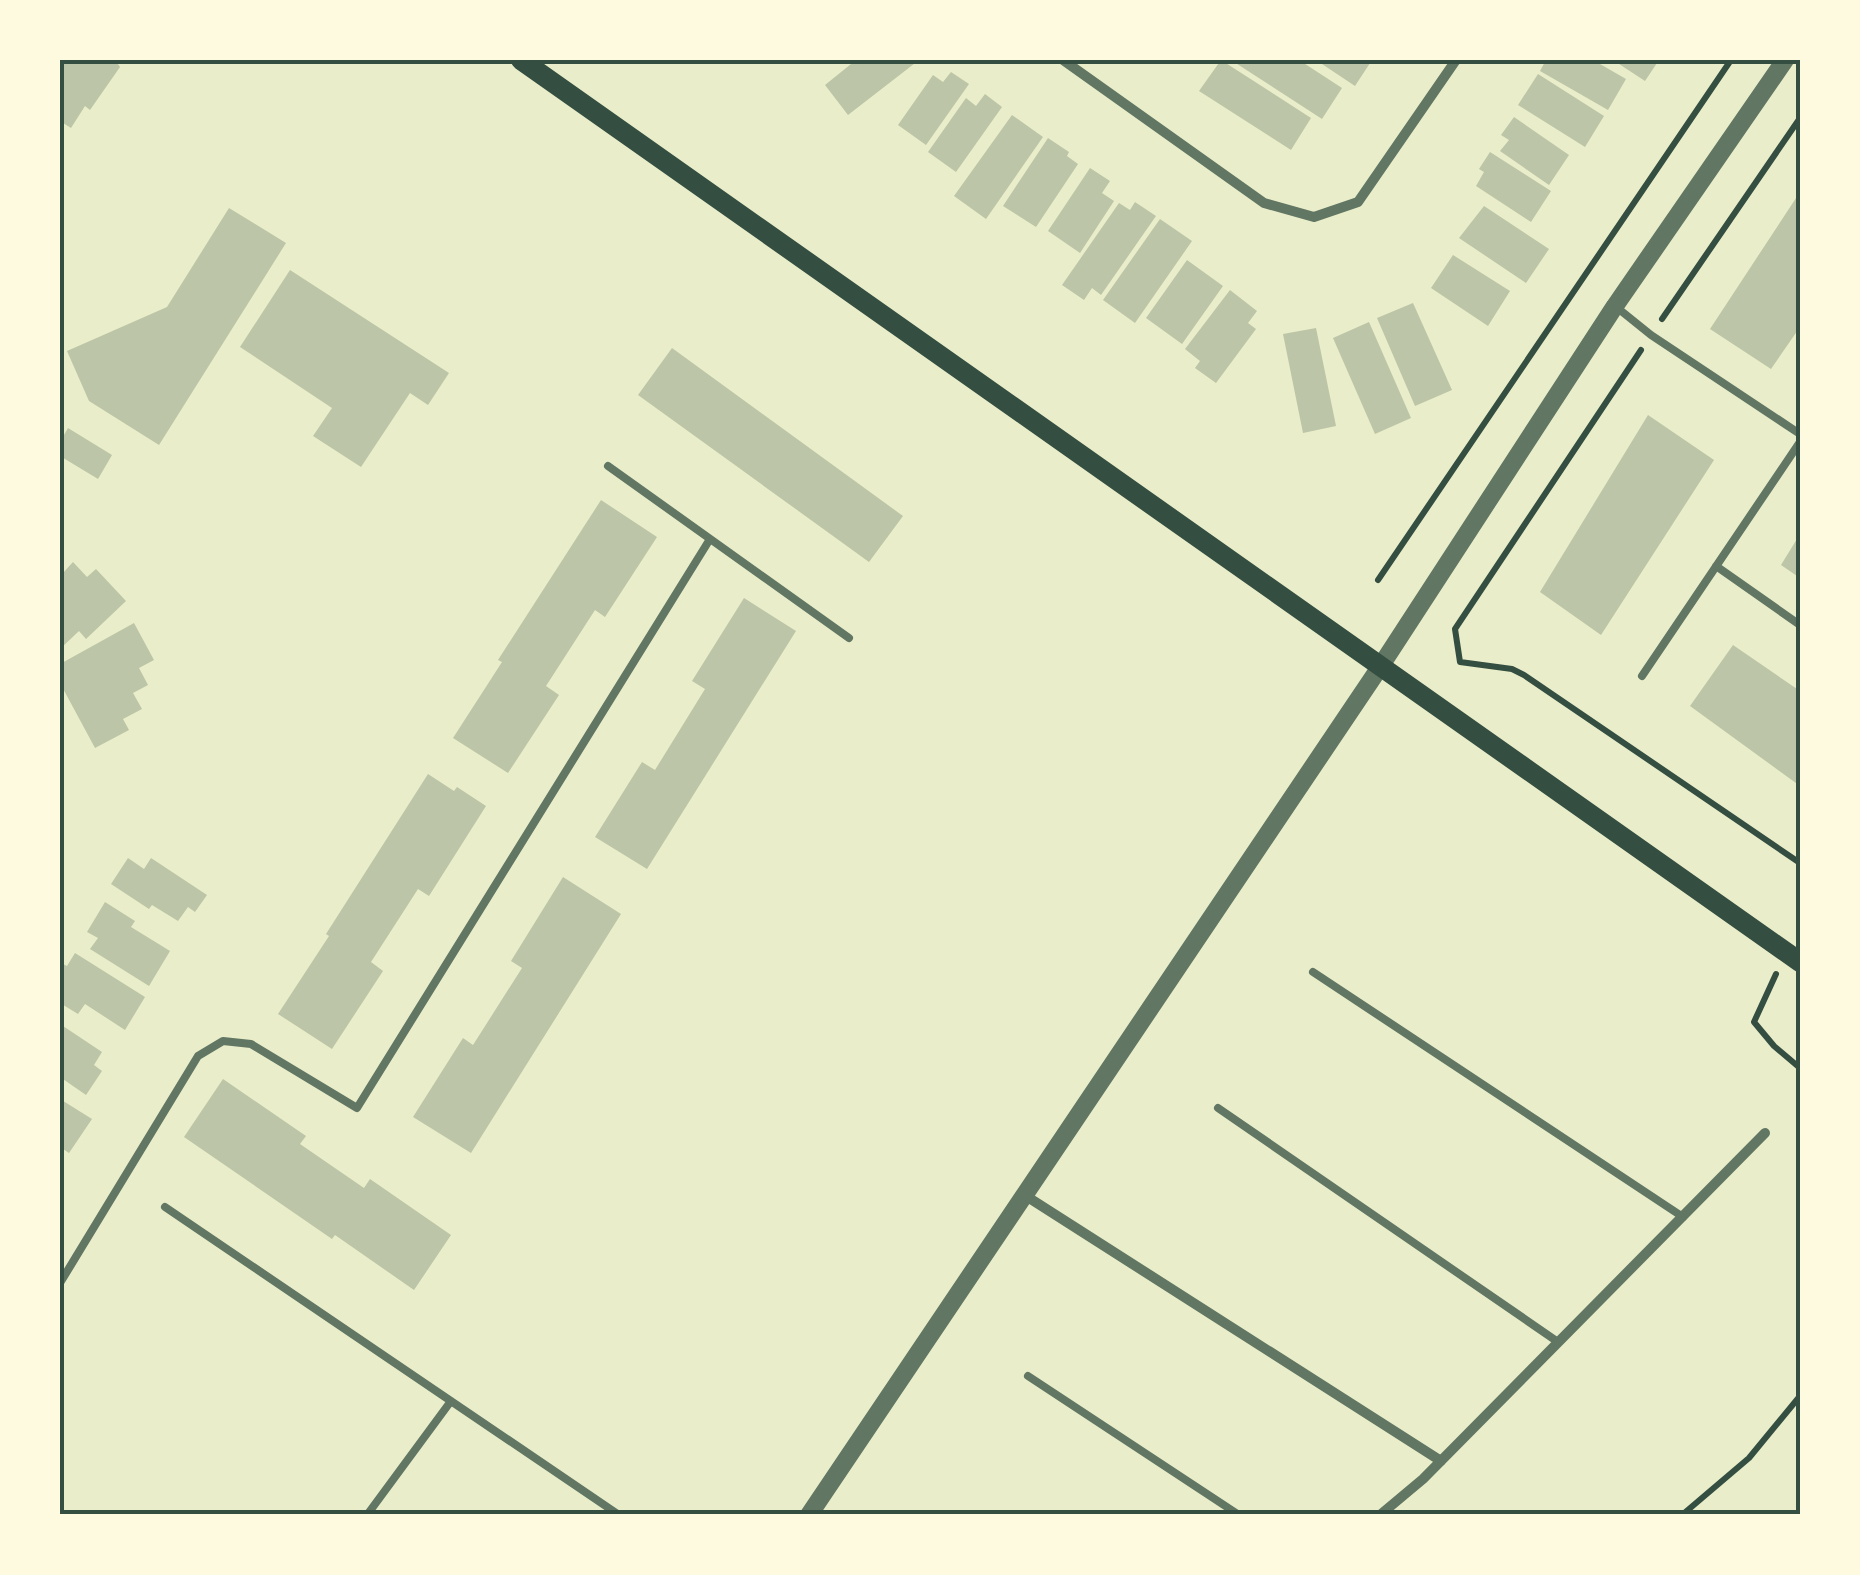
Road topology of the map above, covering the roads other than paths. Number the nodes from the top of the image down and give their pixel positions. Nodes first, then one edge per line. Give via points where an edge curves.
1 (521, 60) edge
2 (1063, 60) edge
3 (1456, 60) edge
4 (1785, 60) edge
5 (1614, 306) junction
6 (1800, 434) edge
7 (1800, 442) edge
8 (608, 466) dead end
9 (710, 539) junction
10 (1716, 566) junction
11 (1800, 624) edge
12 (849, 638) dead end
13 (1382, 664) junction
14 (1642, 676) dead end
15 (1793, 957) edge
16 (1312, 972) dead end
17 (1218, 1108) dead end
18 (1765, 1133) dead end
19 (1026, 1196) junction
20 (165, 1207) dead end
21 (1683, 1217) junction
22 (60, 1283) edge
23 (1558, 1342) junction
24 (1028, 1376) dead end
25 (451, 1401) junction
26 (1441, 1461) junction
27 (367, 1515) edge
28 (619, 1515) edge
29 (809, 1515) edge
30 (1239, 1515) edge
31 (1380, 1515) edge

1 - 13 main road
2 - 3 street via 1264,203 1314,217 1358,202
4 - 5 street
5 - 6 lane
5 - 13 street
7 - 10 lane
8 - 9 lane
9 - 12 lane
9 - 22 lane via 357,1108 252,1044 222,1041 198,1056
10 - 11 lane
10 - 14 lane
13 - 15 main road
13 - 19 street
16 - 21 lane
17 - 23 lane
18 - 21 street
19 - 26 street
19 - 29 street
20 - 25 lane
21 - 23 street
23 - 26 street
24 - 30 lane
25 - 27 lane
25 - 28 lane
26 - 31 street

